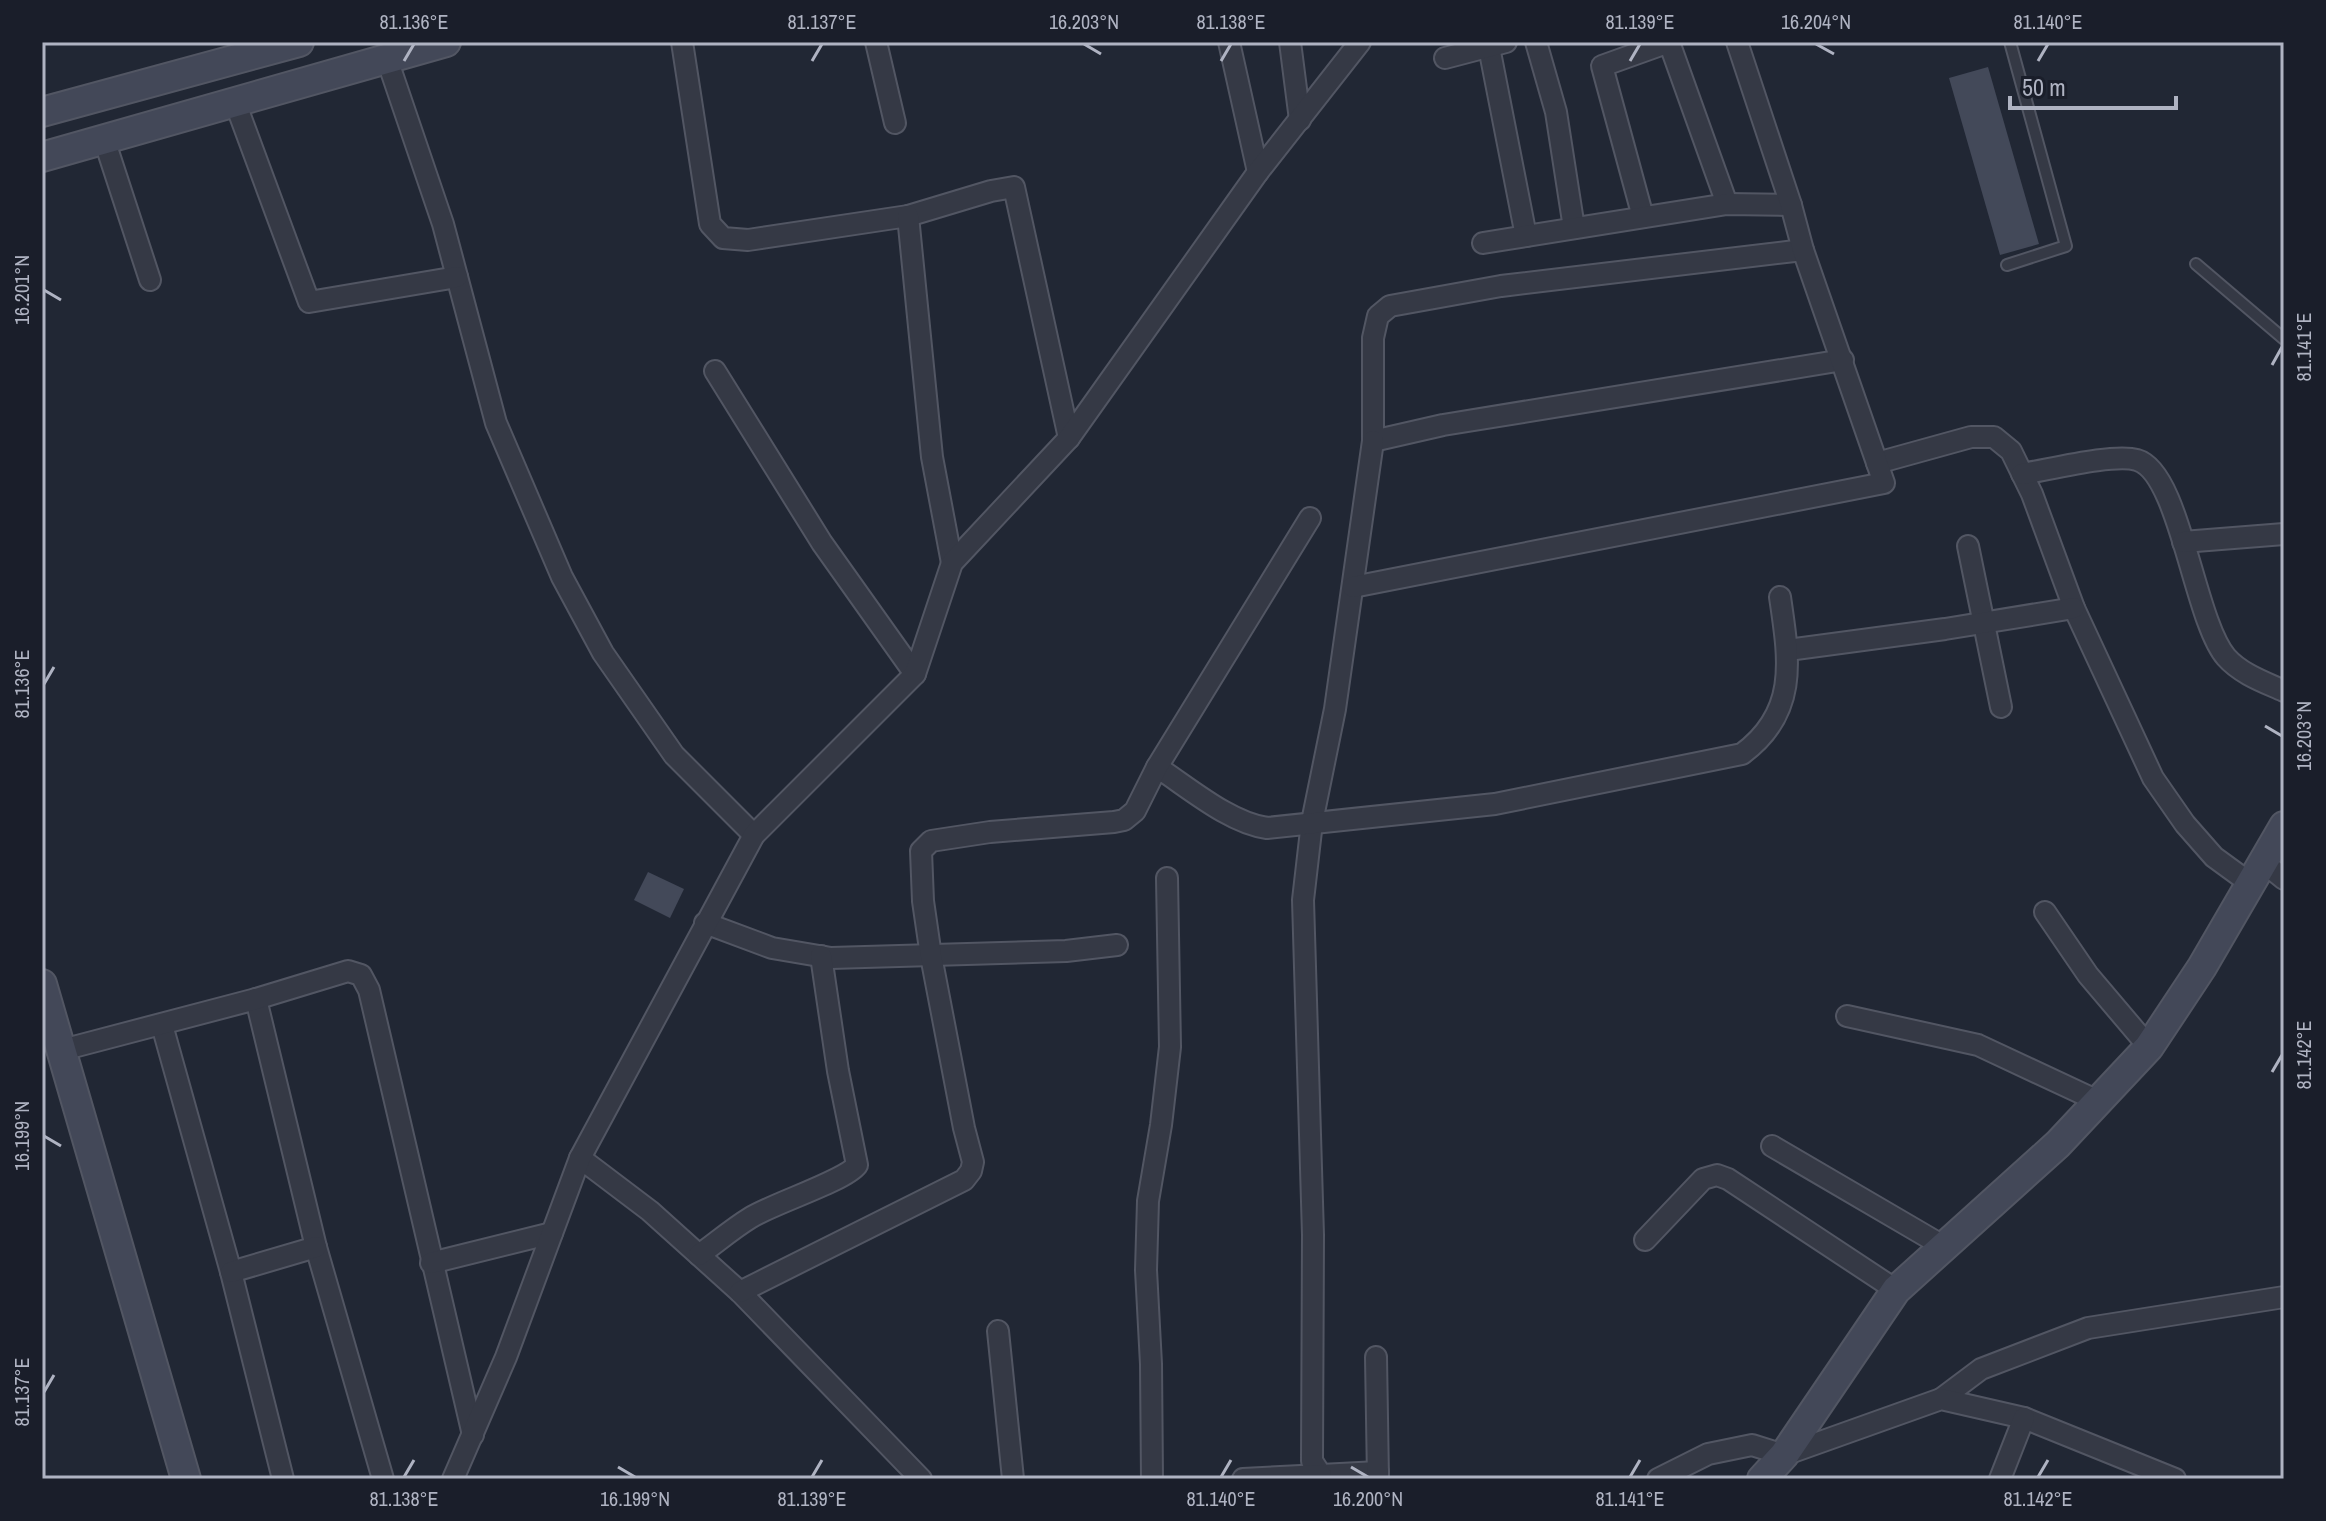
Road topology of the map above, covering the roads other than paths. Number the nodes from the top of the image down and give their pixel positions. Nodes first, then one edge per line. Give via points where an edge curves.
1 (299, 42) edge
2 (446, 42) edge
3 (682, 42) edge
4 (876, 42) edge
5 (1229, 42) edge
6 (1290, 42) edge
7 (1360, 42) edge
8 (1536, 42) edge
9 (1737, 42) edge
10 (2010, 42) edge
11 (1498, 45) edge
12 (1445, 58) dead end
13 (387, 59) junction
14 (235, 102) junction
15 (42, 112) edge
16 (1300, 120) junction
17 (895, 123) dead end
18 (104, 139) junction
19 (42, 157) edge
20 (1258, 172) junction
21 (1727, 204) junction
22 (1791, 205) junction
23 (908, 216) junction
24 (1643, 217) junction
25 (1574, 228) junction
26 (1526, 236) junction
27 (1483, 243) dead end
28 (1803, 250) junction
29 (2196, 264) dead end
30 (2007, 265) dead end
31 (457, 277) junction
32 (150, 280) dead end
33 (2284, 339) edge
34 (1843, 360) junction
35 (715, 371) dead end
36 (1069, 438) junction
37 (1373, 441) junction
38 (1877, 463) junction
39 (2022, 474) junction
40 (1310, 518) dead end
41 (2284, 534) edge
42 (2183, 542) junction
43 (1968, 546) dead end
44 (952, 563) junction
45 (1353, 587) junction
46 (1780, 597) dead end
47 (2074, 608) junction
48 (1984, 622) junction
49 (1788, 650) junction
50 (915, 674) junction
51 (2284, 691) edge
52 (2001, 707) dead end
53 (1157, 767) junction
54 (1312, 822) junction
55 (2284, 826) edge
56 (754, 835) junction
57 (2266, 875) edge
58 (1167, 878) dead end
59 (2045, 912) dead end
60 (705, 923) junction
61 (1117, 945) dead end
62 (821, 956) junction
63 (931, 956) junction
64 (42, 984) edge
65 (256, 999) junction
66 (1847, 1016) dead end
67 (162, 1025) junction
68 (2149, 1047) junction
69 (62, 1050) junction
70 (2100, 1102) junction
71 (1772, 1146) dead end
72 (580, 1158) junction
73 (552, 1233) junction
74 (1645, 1240) dead end
75 (1943, 1246) junction
76 (316, 1247) junction
77 (699, 1255) junction
78 (431, 1263) junction
79 (231, 1272) junction
80 (1896, 1290) junction
81 (740, 1292) junction
82 (2284, 1297) edge
83 (998, 1331) dead end
84 (1376, 1357) dead end
85 (1941, 1399) junction
86 (2024, 1418) junction
87 (473, 1435) junction
88 (1784, 1455) junction
89 (1321, 1475) junction
90 (1378, 1476) edge
91 (186, 1479) edge
92 (283, 1479) edge
93 (383, 1479) edge
94 (453, 1479) edge
95 (921, 1479) edge
96 (1013, 1479) edge
97 (1152, 1479) edge
98 (1243, 1479) edge
99 (1658, 1479) edge
100 (1762, 1479) edge
101 (2000, 1479) edge
102 (2175, 1479) edge

1 - 15 main road
2 - 13 main road
3 - 23 street via 710,224 723,238 748,240
4 - 17 street
5 - 20 street
6 - 16 street
7 - 16 street
8 - 25 street via 1556,112
9 - 22 street
10 - 30 lane via 2066,246
11 - 12 street
11 - 26 street
13 - 14 main road
13 - 31 street
14 - 18 main road
14 - 31 street via 309,302
16 - 20 street
18 - 19 main road
18 - 32 street
20 - 36 street
21 - 22 street
21 - 24 street
21 - 24 street via 1669,42 1602,66
22 - 28 street
23 - 36 street via 1014,187
23 - 44 street via 932,457
24 - 25 street
25 - 26 street
26 - 27 street
28 - 34 street
28 - 37 street via 1501,286 1390,306 1378,316 1373,338
29 - 33 lane
31 - 56 street via 496,423 562,577 603,653 674,755
34 - 37 street
34 - 38 street
35 - 50 street via 822,543
36 - 44 street
37 - 45 street
38 - 39 street via 1952,441 1994,437 2011,451
38 - 45 street via 1884,483
39 - 42 street via 2136,459 2160,482
39 - 47 street
40 - 53 street
41 - 42 street
42 - 51 street via 2212,632 2225,655 2239,669
43 - 48 street
44 - 50 street
45 - 54 street
46 - 49 street
47 - 48 street
47 - 57 street via 2153,778 2185,824 2214,857
48 - 49 street
48 - 52 street
49 - 54 street via 1787,688 1779,712 1742,754 1495,804
50 - 56 street
53 - 54 street via 1252,826
53 - 63 street via 1135,811 1124,820 931,841 921,851 920,863
54 - 89 street via 1303,900 1313,1235 1312,1461
55 - 57 main road
56 - 60 street
57 - 68 main road
58 - 97 street via 1170,1047 1148,1201 1146,1270
59 - 68 street via 2088,975
60 - 62 street via 772,948
60 - 72 street
61 - 63 street
62 - 63 street
62 - 77 street via 857,1165 848,1174 749,1218
63 - 81 street via 971,1171 964,1180
64 - 69 main road
65 - 67 street
65 - 76 street
65 - 78 street via 348,971 361,975 369,990
66 - 70 street via 1978,1045
67 - 69 street
67 - 79 street
68 - 70 main road
69 - 91 main road
70 - 75 main road
71 - 75 street
72 - 73 street
72 - 77 street
73 - 78 street
73 - 87 street
74 - 80 street via 1703,1179 1717,1175
75 - 80 main road
76 - 79 street
76 - 93 street
77 - 81 street
78 - 87 street
79 - 92 street
80 - 88 main road
81 - 95 street
82 - 85 street via 2088,1328 1981,1369
83 - 96 street
84 - 90 street
85 - 86 street
85 - 88 street
86 - 101 street
86 - 102 street
87 - 94 street
88 - 99 street via 1752,1445 1708,1454
88 - 100 main road
89 - 90 street
89 - 98 street

